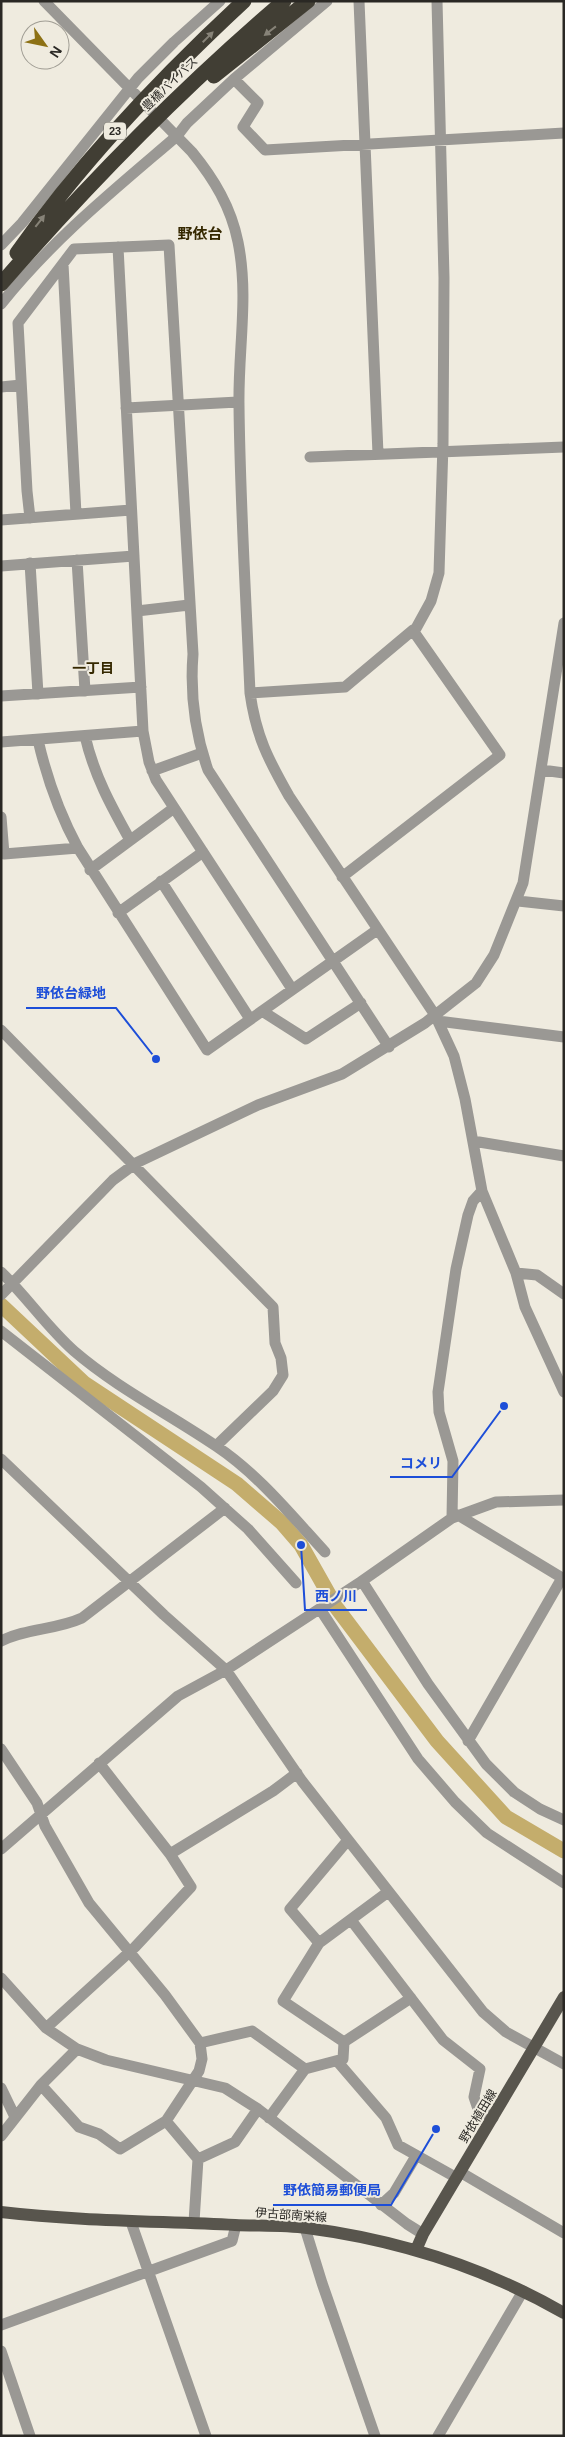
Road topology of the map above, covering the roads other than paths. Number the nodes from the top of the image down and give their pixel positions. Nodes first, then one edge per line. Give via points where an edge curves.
1 (44, 1) edge
2 (220, 1) edge
3 (244, 1) edge
4 (284, 1) edge
5 (308, 1) edge
6 (327, 1) edge
7 (359, 1) edge
8 (437, 1) edge
9 (234, 79) junction
10 (191, 84) junction
11 (130, 90) junction
12 (173, 132) junction
13 (564, 133) edge
14 (442, 140) junction
15 (364, 144) junction
16 (1, 245) edge
17 (118, 247) junction
18 (63, 264) junction
19 (1, 275) edge
20 (1, 284) edge
21 (1, 304) edge
22 (21, 385) junction
23 (1, 387) edge
24 (238, 402) junction
25 (178, 405) junction
26 (126, 408) junction
27 (564, 447) edge
28 (442, 453) junction
29 (378, 454) junction
30 (310, 457) dead end
31 (131, 510) junction
32 (76, 514) junction
33 (30, 518) junction
34 (1, 520) edge
35 (134, 556) junction
36 (78, 560) junction
37 (30, 563) junction
38 (1, 566) edge
39 (189, 605) junction
40 (137, 610) junction
41 (563, 629) edge
42 (414, 632) junction
43 (141, 687) junction
44 (85, 691) junction
45 (250, 693) junction
46 (38, 694) junction
47 (1, 696) edge
48 (143, 732) junction
49 (85, 736) junction
50 (38, 740) junction
51 (1, 742) edge
52 (202, 754) junction
53 (542, 770) junction
54 (152, 771) junction
55 (564, 773) edge
56 (174, 808) junction
57 (1, 817) edge
58 (130, 840) junction
59 (78, 848) junction
60 (202, 852) junction
61 (90, 870) junction
62 (342, 877) junction
63 (161, 882) junction
64 (518, 901) junction
65 (564, 906) edge
66 (118, 913) junction
67 (376, 930) junction
68 (333, 960) junction
69 (292, 989) junction
70 (361, 1003) junction
71 (262, 1011) junction
72 (436, 1018) junction
73 (250, 1019) junction
74 (1, 1030) edge
75 (564, 1037) edge
76 (389, 1047) junction
77 (473, 1141) junction
78 (564, 1156) edge
79 (132, 1166) junction
80 (482, 1191) junction
81 (1, 1272) edge
82 (516, 1273) junction
83 (14, 1284) junction
84 (564, 1294) edge
85 (1, 1295) edge
86 (1, 1331) edge
87 (564, 1392) edge
88 (216, 1446) junction
89 (1, 1459) edge
90 (564, 1500) edge
91 (225, 1508) junction
92 (455, 1516) junction
93 (325, 1552) dead end
94 (563, 1579) edge
95 (128, 1581) junction
96 (362, 1581) junction
97 (296, 1584) dead end
98 (320, 1609) junction
99 (1, 1641) edge
100 (226, 1670) junction
101 (468, 1741) junction
102 (1, 1749) edge
103 (99, 1763) junction
104 (297, 1773) junction
105 (40, 1814) junction
106 (564, 1820) edge
107 (348, 1840) junction
108 (1, 1849) edge
109 (170, 1854) junction
110 (564, 1883) edge
111 (388, 1892) junction
112 (351, 1920) junction
113 (319, 1943) junction
114 (128, 1953) junction
115 (1, 1978) edge
116 (564, 1997) edge
117 (411, 1998) junction
118 (46, 2028) junction
119 (344, 2042) junction
120 (200, 2043) junction
121 (535, 2048) junction
122 (77, 2049) junction
123 (336, 2061) junction
124 (564, 2064) edge
125 (305, 2069) junction
126 (194, 2079) junction
127 (41, 2085) junction
128 (1, 2088) edge
129 (258, 2110) junction
130 (15, 2117) junction
131 (269, 2118) junction
132 (493, 2118) junction
133 (166, 2122) junction
134 (1, 2136) edge
135 (416, 2156) junction
136 (198, 2159) junction
137 (459, 2175) junction
138 (381, 2205) junction
139 (1, 2212) edge
140 (131, 2222) junction
141 (194, 2222) junction
142 (236, 2225) junction
143 (305, 2228) junction
144 (423, 2234) junction
145 (564, 2234) edge
146 (416, 2250) junction
147 (149, 2271) junction
148 (523, 2291) junction
149 (564, 2313) edge
150 (1, 2326) edge
151 (1, 2352) edge
152 (30, 2436) edge
153 (206, 2436) edge
154 (375, 2436) edge
155 (438, 2436) edge

1 - 11 street
2 - 11 street via 174,42
19 -> 3 highway, 23 via 70,182 99,149
4 - 10 highway, 豊橋バイパス / 23
5 -> 10 highway, 23 via 214,75
6 - 9 street
7 - 15 street
8 - 14 street
9 - 12 street
9 - 15 street via 258,103 243,128 265,150
10 - 20 highway, 豊橋バイパス / 23 via 116,157
11 - 12 street
11 - 16 street
12 - 21 street via 84,214
12 - 24 street via 214,178 238,239 245,291
13 - 14 street
14 - 15 street
14 - 28 street
15 - 29 street
17 - 18 street via 74,249
17 - 25 street via 169,245
17 - 26 street
18 - 22 street via 18,323
18 - 32 street
22 - 23 street
22 - 33 street
24 - 25 street
24 - 45 street
25 - 26 street
25 - 39 street
26 - 31 street
27 - 28 street
28 - 29 street
28 - 42 street via 437,584
29 - 30 street
31 - 32 street
31 - 35 street
32 - 33 street
33 - 34 street
35 - 36 street
35 - 40 street
36 - 37 street
36 - 44 street
37 - 38 street
37 - 46 street
39 - 40 street
39 - 52 street via 196,730
40 - 43 street
41 - 53 street
42 - 45 street via 412,630 345,687
42 - 62 street via 500,756
43 - 44 street
43 - 48 street
44 - 46 street
45 - 62 street via 254,724 268,759
46 - 47 street
48 - 49 street
48 - 54 street
49 - 50 street
49 - 58 street via 102,790
50 - 51 street
50 - 59 street via 59,813
52 - 54 street
52 - 68 street via 208,770
53 - 55 street
53 - 64 street
54 - 56 street
56 - 58 street
56 - 60 street
57 - 59 street via 4,854
58 - 61 street
59 - 61 street
60 - 63 street
60 - 69 street
61 - 66 street
62 - 67 street
63 - 66 street
63 - 73 street
64 - 65 street
64 - 72 street via 494,955 476,983
66 - 73 street via 207,1050
67 - 68 street
67 - 72 street
68 - 69 street
68 - 70 street
69 - 71 street
70 - 71 street via 306,1039
70 - 76 street
71 - 73 street
72 - 75 street
72 - 76 street
72 - 77 street via 454,1056
74 - 79 street
76 - 79 street via 331,1080 250,1109 152,1153
77 - 78 street
77 - 80 street
79 - 83 street via 113,1180
79 - 88 street via 273,1307 275,1343 284,1375 273,1391
80 - 82 street
80 - 92 street via 473,1201 468,1215 456,1269 438,1392 439,1412 453,1461
81 - 83 street
82 - 84 street via 536,1275
82 - 87 street via 525,1307
83 - 85 street
83 - 88 street via 74,1351 103,1374
86 - 91 street
88 - 93 street via 256,1478
89 - 95 street
90 - 92 street via 496,1502
91 - 95 street
91 - 97 street
92 - 94 street
92 - 96 street
94 - 101 street
95 - 99 street via 82,1618 67,1625 13,1635
95 - 100 street
96 - 98 street
96 - 101 street
98 - 100 street
98 - 110 street via 418,1759 455,1802 488,1833
100 - 103 street via 178,1696
100 - 104 street
101 - 106 street via 514,1792
102 - 105 street via 37,1803
103 - 105 street
103 - 109 street
104 - 107 street
104 - 109 street
105 - 108 street
105 - 114 street via 89,1903
107 - 111 street
107 - 113 street via 290,1909
109 - 114 street via 191,1887
111 - 112 street
111 - 121 street via 483,2012 506,2032
112 - 113 street
112 - 117 street
113 - 119 street via 283,2001
114 - 118 street
114 - 120 street via 165,1995
115 - 118 street
116 - 121 main road, 野依植田線
117 - 119 street
117 - 132 street via 443,2040 480,2069 474,2097 478,2109
118 - 122 street
119 - 123 street via 343,2059
120 - 125 street via 252,2032
120 - 126 street via 202,2059
121 - 124 street
121 - 132 main road, 野依植田線
122 - 126 street via 106,2060
122 - 127 street
123 - 125 street
123 - 135 street via 386,2118 398,2145
125 - 131 street
126 - 129 street via 225,2088
126 - 133 street
127 - 130 street
127 - 133 street via 79,2128 99,2134 120,2149
128 - 130 street
129 - 131 street
129 - 136 street via 235,2142
130 - 134 street
131 - 138 street
132 - 137 main road, 野依植田線
133 - 136 street
135 - 137 street
135 - 138 street via 394,2193
136 - 141 street
137 - 144 main road, 野依植田線
137 - 145 street
138 - 144 street
139 - 140 main road, 伊古部南栄線 via 58,2219
140 - 141 main road, 伊古部南栄線
140 - 147 street
141 - 142 main road, 伊古部南栄線
142 - 143 main road, 伊古部南栄線
142 - 147 street via 232,2241
143 - 146 main road, 伊古部南栄線
143 - 154 street
144 - 146 main road, 野依植田線
146 - 148 main road, 伊古部南栄線 via 474,2269
147 - 150 street
147 - 153 street
148 - 149 main road, 伊古部南栄線
148 - 155 street
151 - 152 street

